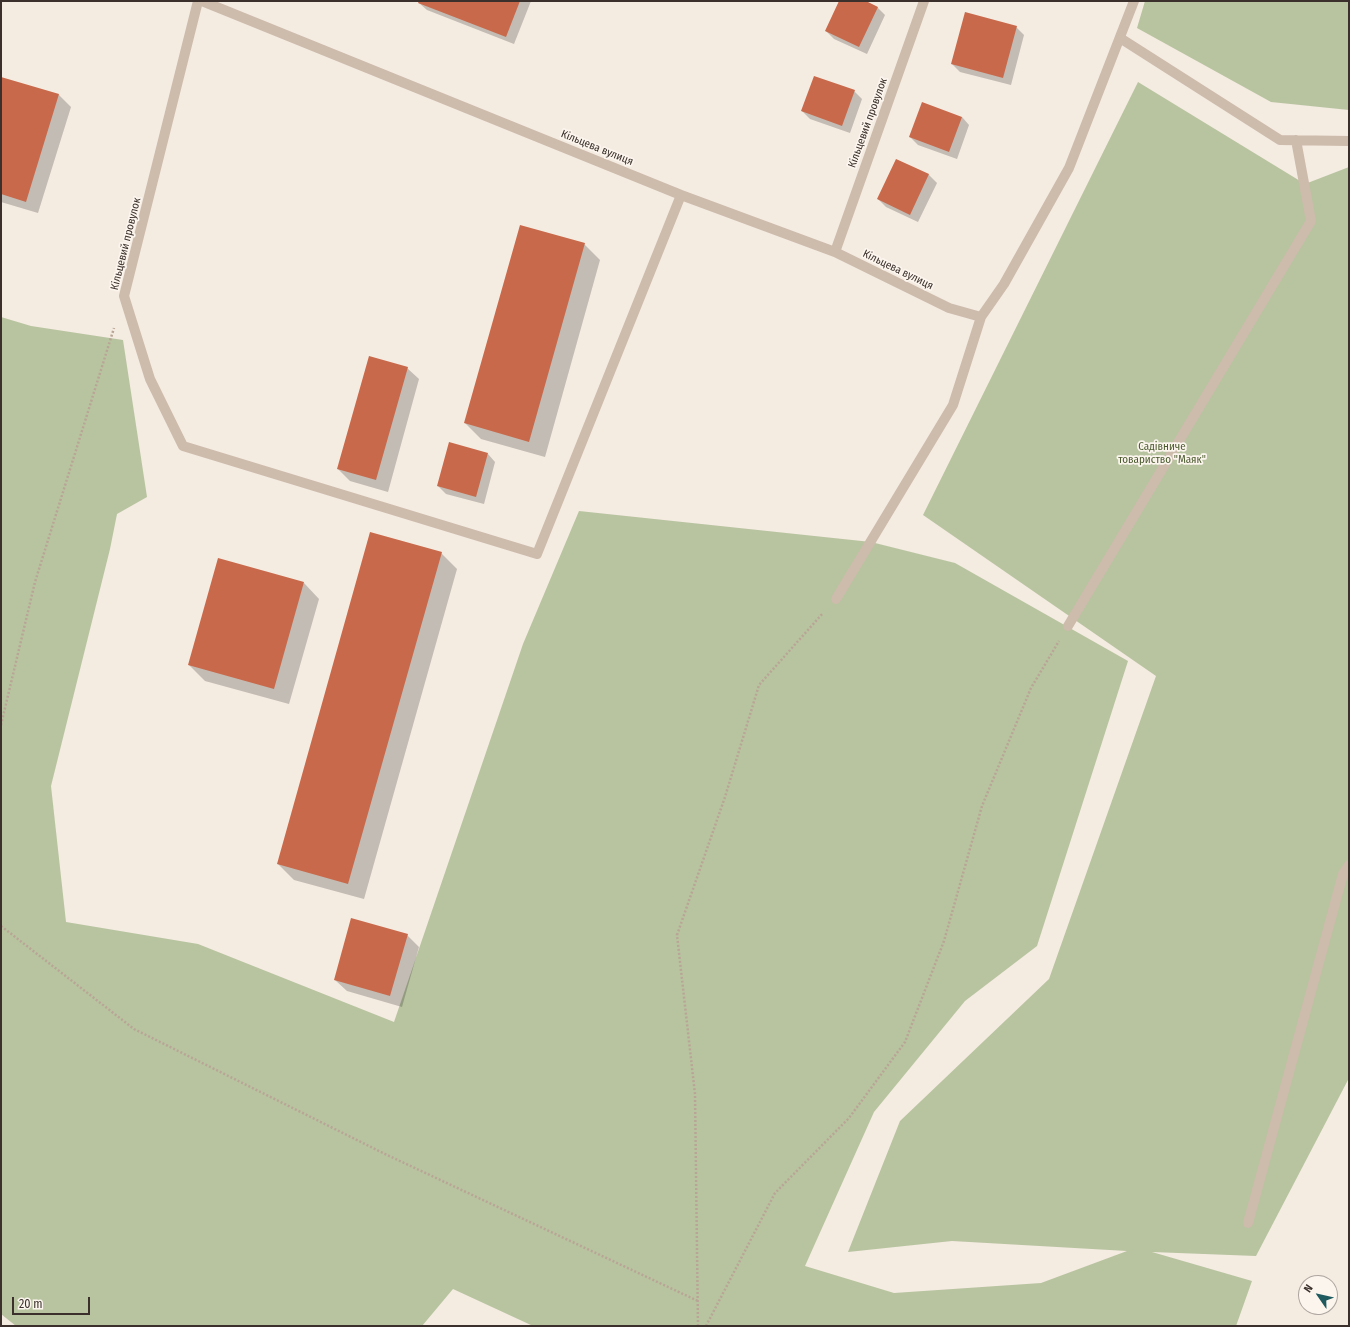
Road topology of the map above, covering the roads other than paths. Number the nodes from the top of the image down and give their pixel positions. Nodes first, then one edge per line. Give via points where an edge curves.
1 (198, 1) edge
2 (202, 1) edge
3 (924, 1) edge
4 (1134, 1) edge
5 (1120, 38) junction
6 (1296, 140) junction
7 (1349, 141) edge
8 (682, 195) junction
9 (835, 252) junction
10 (981, 317) junction
11 (836, 599) road end
12 (1068, 626) road end
13 (1349, 865) edge
14 (1248, 1223) dead end

1 - 8 street, Кільцевий провулок via 124,296 150,379 183,446 537,554
2 - 8 street, Кільцева вулиця
3 - 9 street, Кільцевий провулок
4 - 5 street
5 - 6 street via 1280,140
5 - 10 street via 1069,168 1004,284
6 - 7 street
6 - 12 street via 1311,221
8 - 9 street, Кільцева вулиця
9 - 10 street, Кільцева вулиця via 949,308
10 - 11 street via 953,405
13 - 14 street via 1343,874

